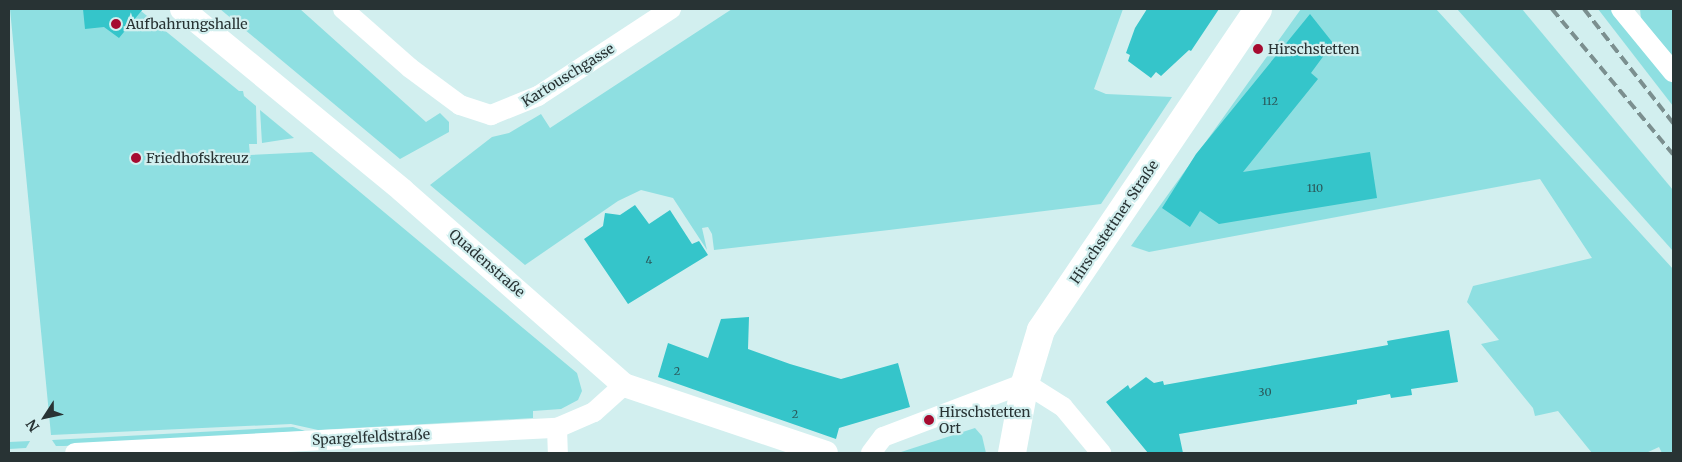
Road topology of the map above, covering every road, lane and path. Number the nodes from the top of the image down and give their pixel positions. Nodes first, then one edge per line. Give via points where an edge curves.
1 (182, 9) edge
2 (343, 9) edge
3 (671, 9) edge
4 (1258, 9) edge
5 (1621, 9) edge
6 (1673, 72) edge
7 (1025, 382) junction
8 (624, 385) junction
9 (557, 428) junction
10 (75, 453) edge
11 (558, 453) edge
12 (826, 453) edge
13 (871, 453) edge
14 (1012, 453) edge
15 (1101, 453) edge

1 - 8 street, Quadenstraße via 417,203
2 - 3 street, Kartouschgasse via 454,101 475,112 491,115 538,96
4 - 7 main road, Hirschstettner Straße via 1041,330
5 - 6 street
7 - 13 street via 883,437
7 - 14 main road, Hirschstettner Straße
7 - 15 street via 1063,407
8 - 9 street, Spargelfeldstraße via 594,412
8 - 12 street, Quadenstraße
9 - 10 street, Spargelfeldstraße
9 - 11 street

